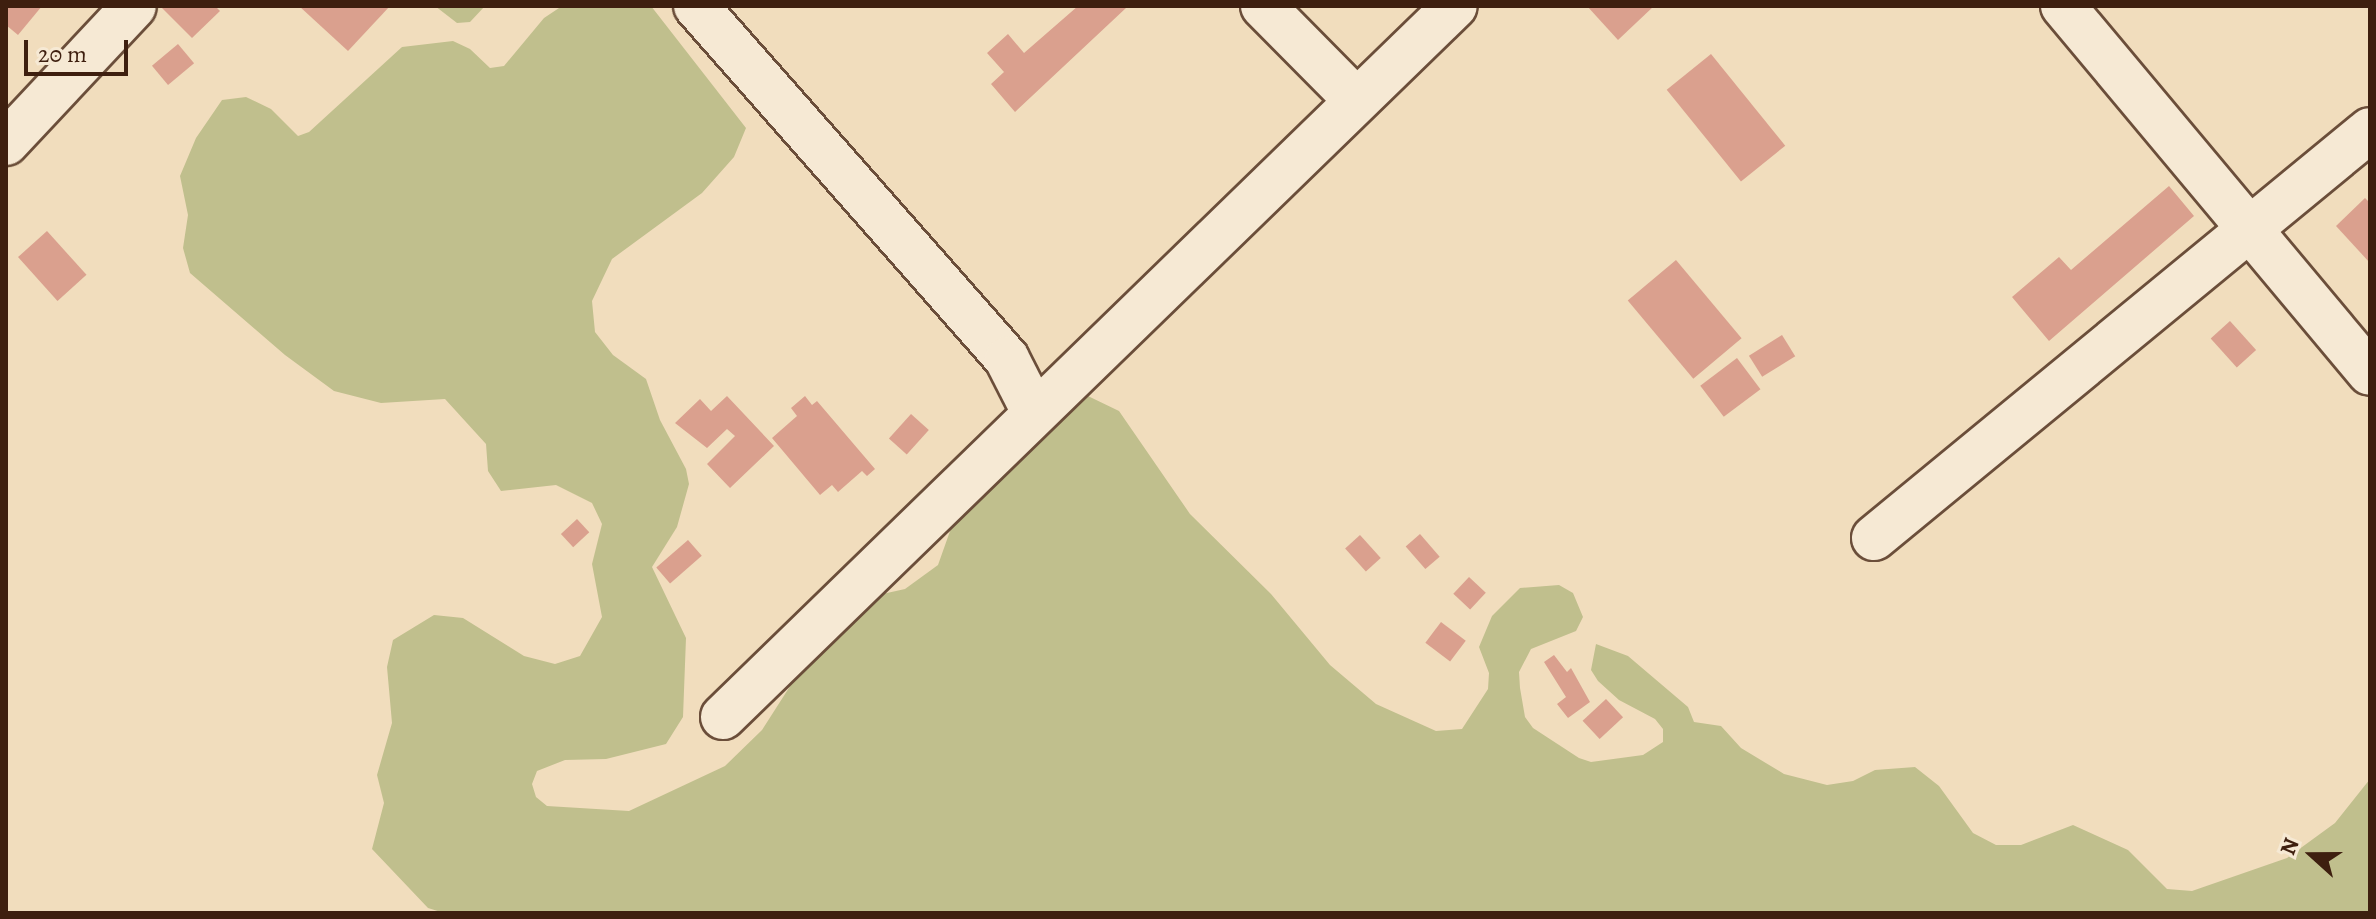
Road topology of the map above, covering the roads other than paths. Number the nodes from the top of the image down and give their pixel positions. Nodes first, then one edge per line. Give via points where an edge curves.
1 (134, 6) edge
2 (696, 6) edge
3 (1263, 6) edge
4 (1455, 6) edge
5 (2063, 6) edge
6 (1355, 99) junction
7 (2370, 130) edge
8 (6, 143) edge
9 (2251, 229) junction
10 (2370, 373) edge
11 (1034, 412) junction
12 (1874, 538) dead end
13 (723, 717) dead end

1 - 8 street
2 - 11 street via 1007,359
3 - 6 street
4 - 6 street
5 - 9 street
6 - 11 street
7 - 9 street
9 - 10 street
9 - 12 street
11 - 13 street

